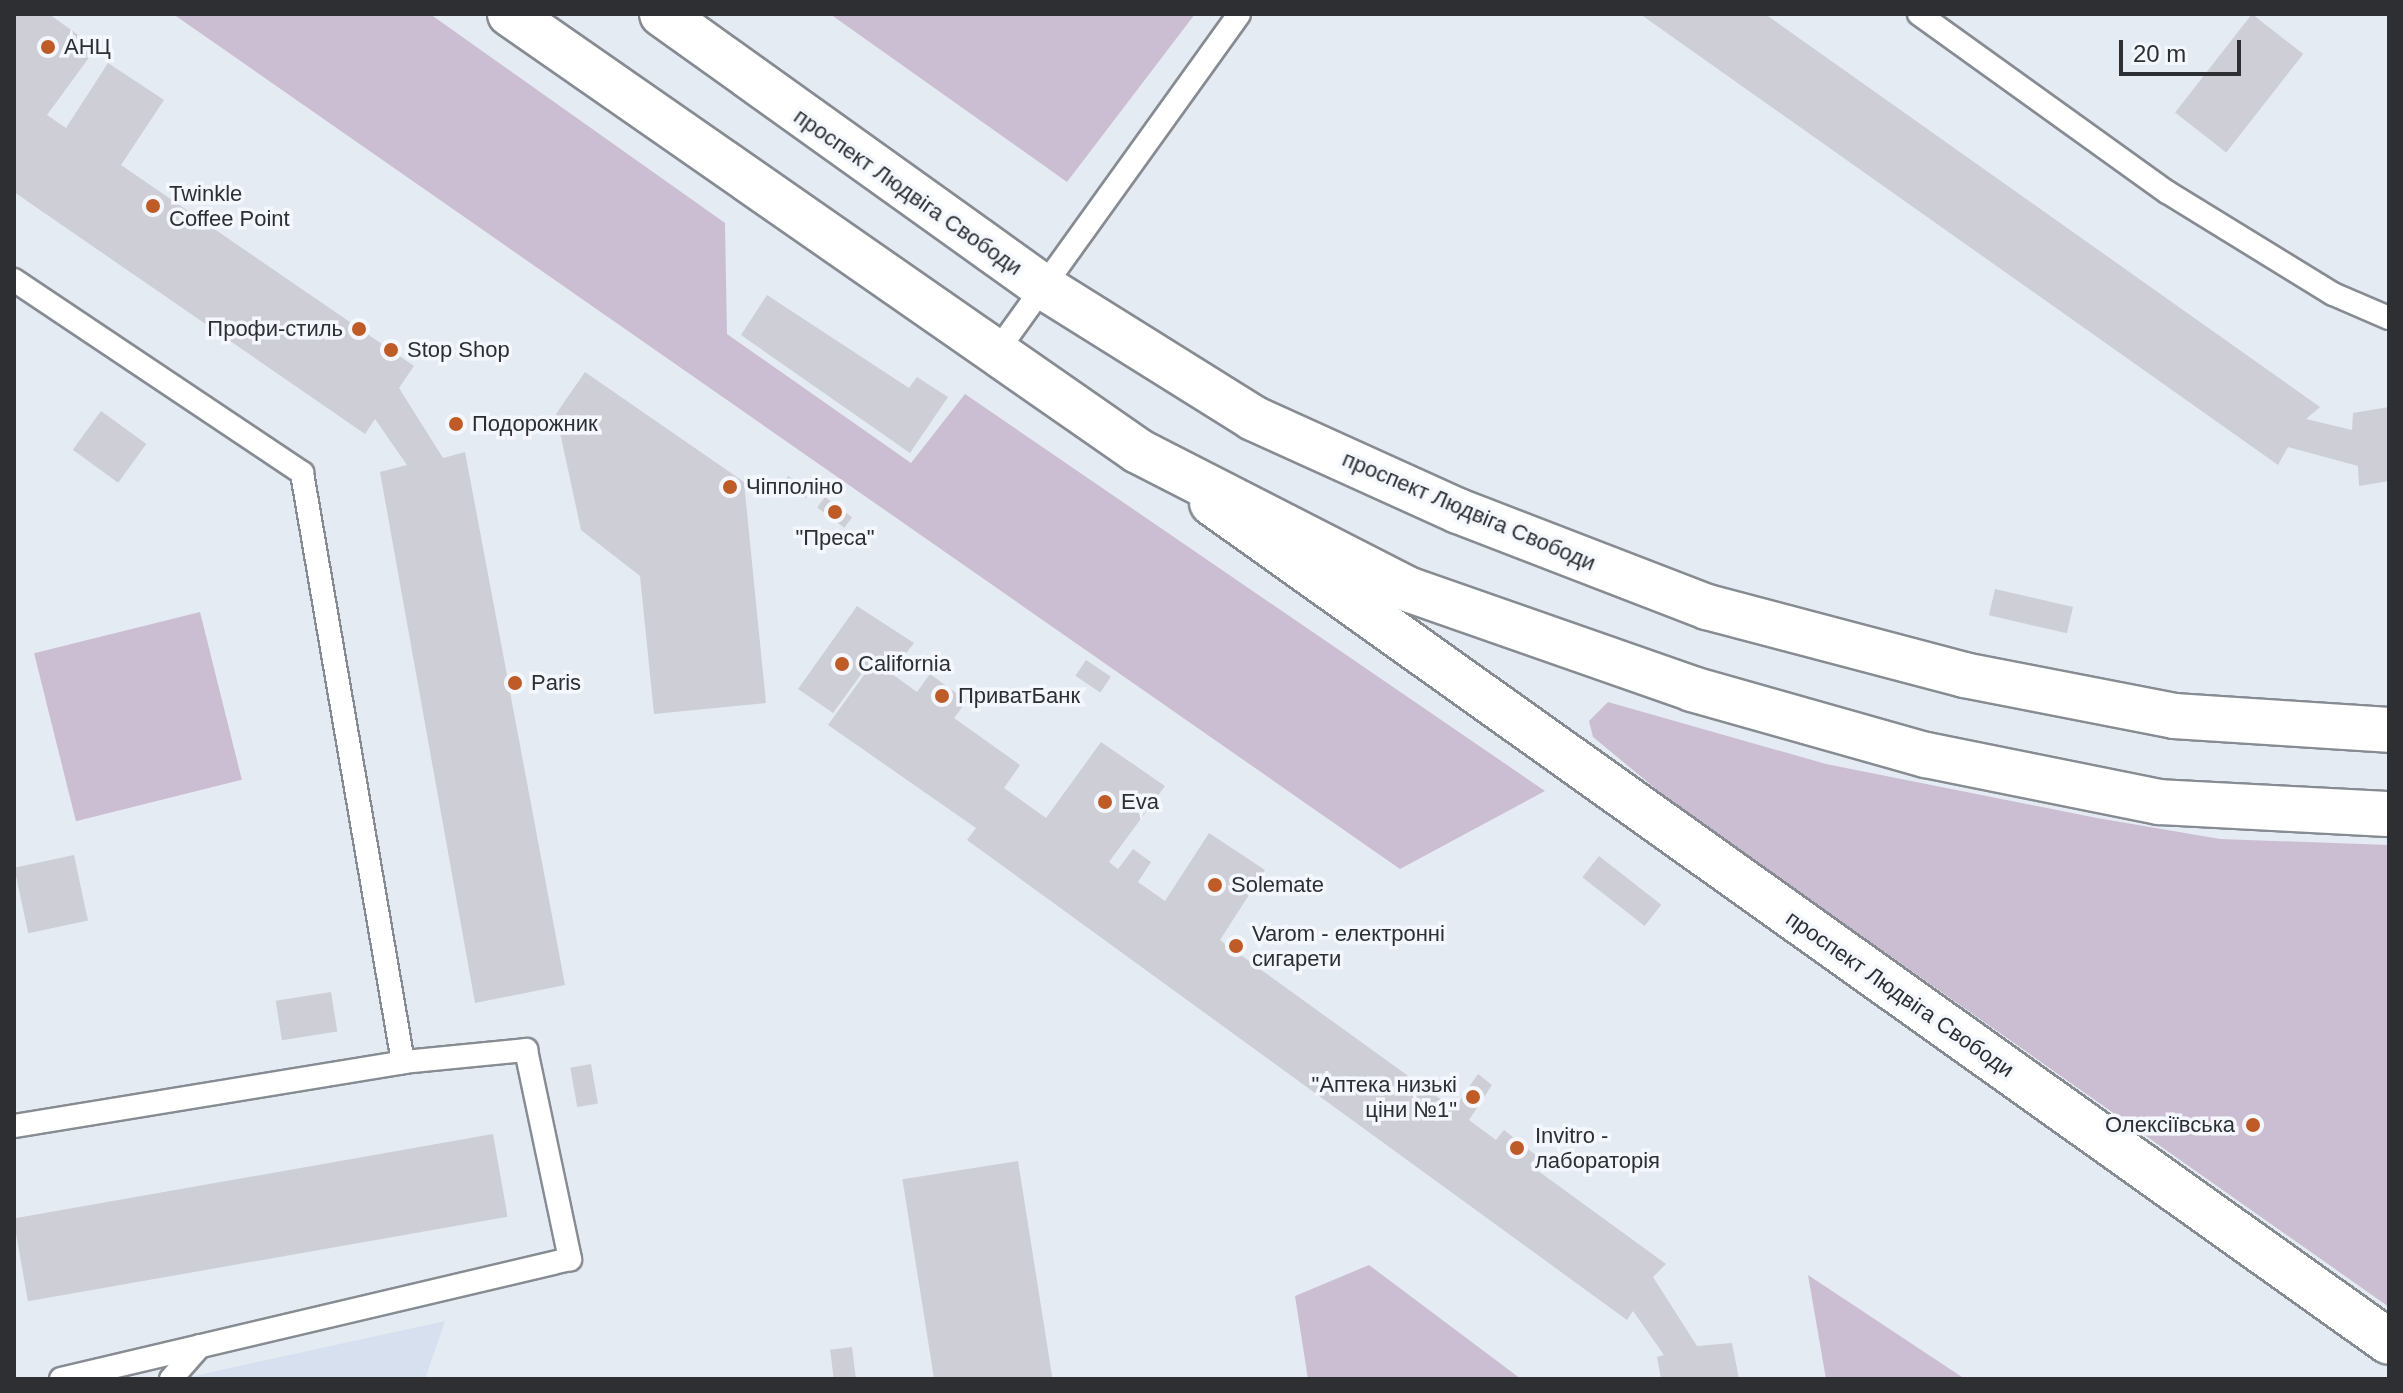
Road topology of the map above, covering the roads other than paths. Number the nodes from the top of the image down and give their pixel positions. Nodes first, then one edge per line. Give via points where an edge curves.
1 (510, 14) edge
2 (662, 14) edge
3 (1239, 14) edge
4 (1930, 17) edge
5 (14, 280) edge
6 (1042, 286) junction
7 (2389, 318) edge
8 (995, 354) junction
9 (1138, 451) junction
10 (2389, 730) edge
11 (2389, 814) edge
12 (403, 1062) junction
13 (14, 1126) edge
14 (2389, 1342) edge
15 (200, 1346) junction
16 (61, 1379) edge
17 (171, 1379) edge

1 - 8 main road, проспект Людвіга Свободи
2 - 6 main road, проспект Людвіга Свободи
3 - 6 lane
4 - 7 lane via 2167,192 2333,294
5 - 12 lane via 302,473
6 - 8 lane
6 - 10 main road, проспект Людвіга Свободи via 1253,418 1458,511 1707,607 1964,675 2174,716
8 - 9 main road, проспект Людвіга Свободи
9 - 11 main road, проспект Людвіга Свободи via 1410,590 1692,689 1926,755 2159,802
9 - 14 main road, проспект Людвіга Свободи
12 - 13 lane
12 - 15 lane via 526,1050 570,1259
15 - 16 lane
15 - 17 lane

